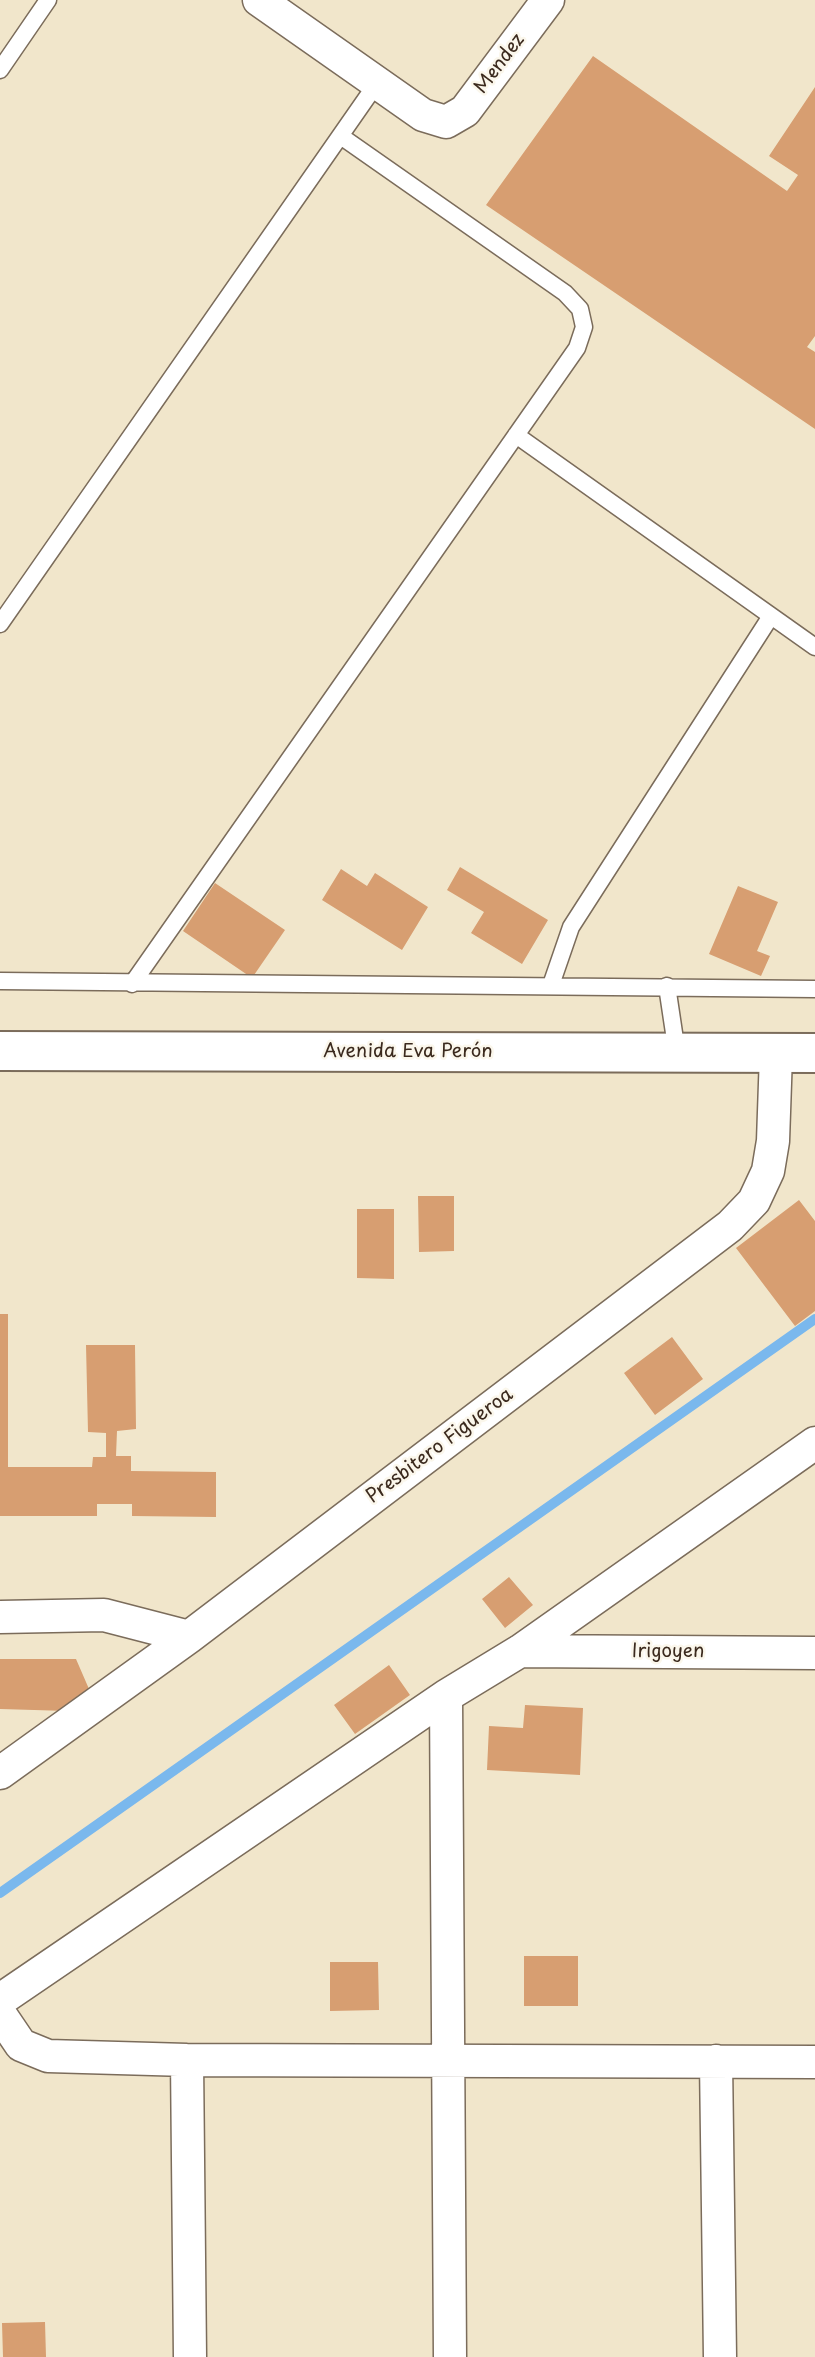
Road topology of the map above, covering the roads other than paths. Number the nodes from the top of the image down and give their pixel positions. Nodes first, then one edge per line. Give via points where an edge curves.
1 (48, 0) edge
2 (258, 0) edge
3 (548, 0) edge
4 (0, 70) edge
5 (377, 83) junction
6 (342, 137) junction
7 (516, 435) junction
8 (771, 616) junction
9 (0, 624) edge
10 (815, 647) edge
11 (0, 981) edge
12 (132, 984) junction
13 (551, 985) junction
14 (667, 986) junction
15 (815, 989) edge
16 (0, 1051) edge
17 (677, 1053) junction
18 (815, 1053) edge
19 (776, 1054) junction
20 (815, 1443) edge
21 (0, 1617) edge
22 (189, 1637) junction
23 (520, 1651) junction
24 (815, 1653) edge
25 (446, 1696) junction
26 (0, 1773) edge
27 (0, 2000) edge
28 (0, 2014) edge
29 (187, 2060) junction
30 (716, 2061) junction
31 (448, 2062) junction
32 (815, 2062) edge
33 (190, 2357) edge
34 (450, 2357) edge
35 (720, 2357) edge

1 - 4 lane
2 - 5 street
3 - 5 street, Mendez via 466,111 446,122 423,115
5 - 6 lane
6 - 7 lane via 565,293 580,309 584,327 577,348
6 - 9 lane
7 - 8 lane
7 - 12 lane
8 - 10 lane
8 - 13 lane via 571,927
11 - 12 lane
12 - 13 lane
13 - 14 lane
14 - 15 lane
14 - 17 lane
16 - 17 main road, Avenida Eva Perón
17 - 19 main road, Avenida Eva Perón
18 - 19 main road, Avenida Eva Perón
19 - 22 street, Presbitero Figueroa via 768,1171 754,1201 730,1226
20 - 23 street
21 - 22 street via 104,1615
22 - 26 street, Presbitero Figueroa
23 - 24 street, Irigoyen
23 - 25 street
25 - 27 street
25 - 31 street
28 - 29 street via 21,2045 48,2056
29 - 31 street
29 - 33 street
30 - 31 street
30 - 32 street
30 - 35 street
31 - 34 street

